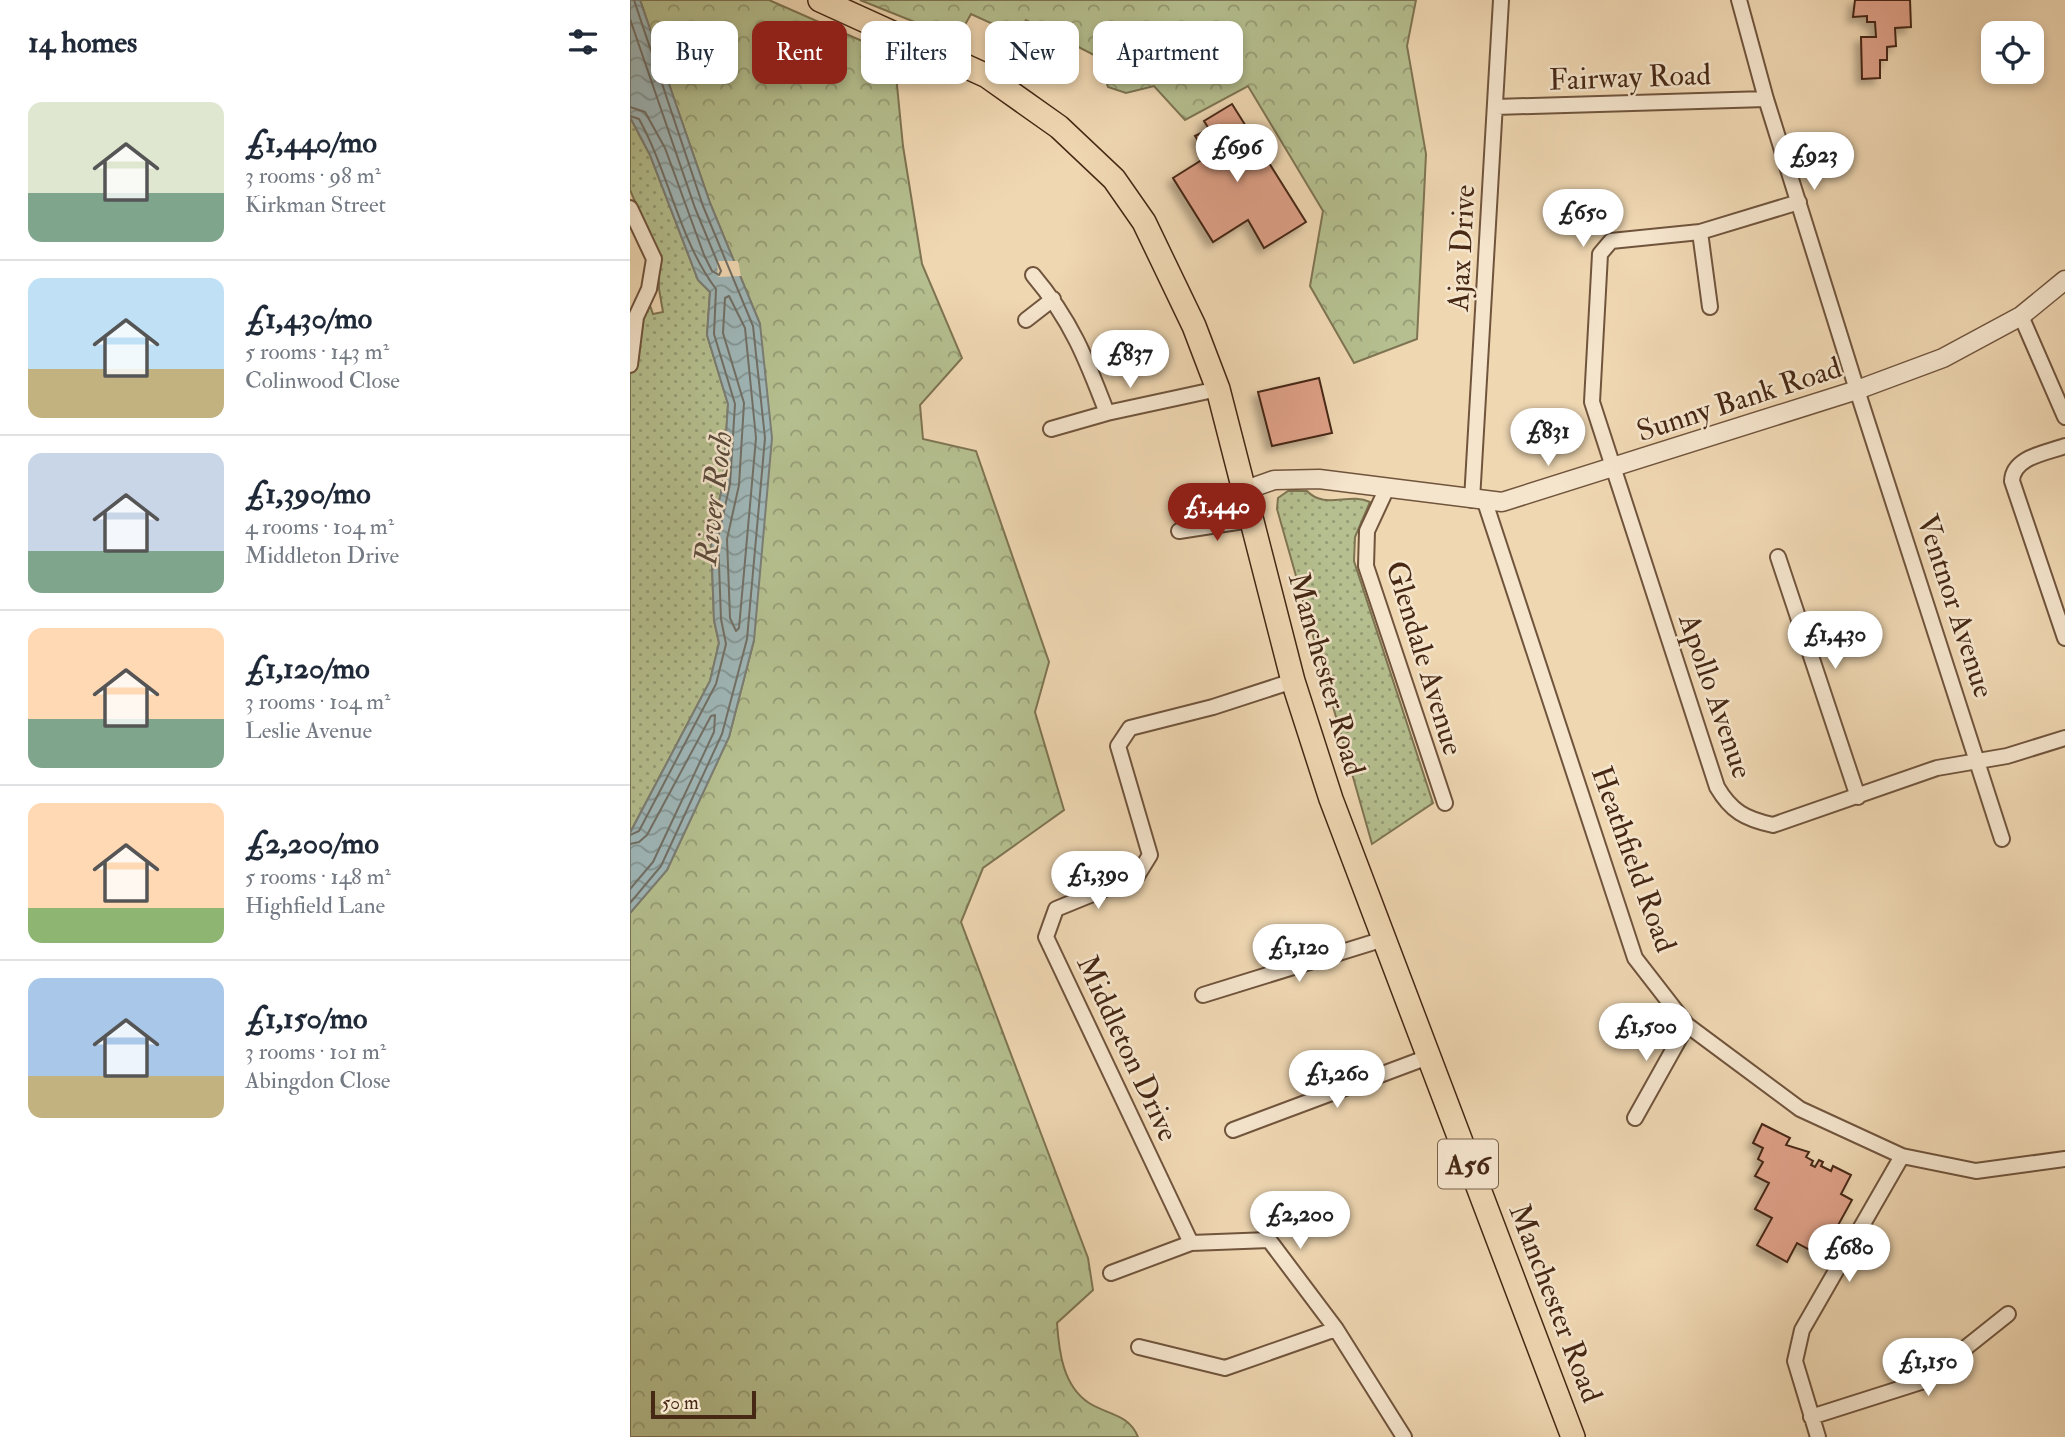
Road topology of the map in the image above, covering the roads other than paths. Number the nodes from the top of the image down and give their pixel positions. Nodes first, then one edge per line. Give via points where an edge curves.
1 (820, 0) edge
2 (1501, 0) edge
3 (1739, 0) edge
4 (1766, 99) junction
5 (1496, 107) junction
6 (1799, 202) junction
7 (630, 208) edge
8 (1700, 232) junction
9 (1033, 275) dead end
10 (2065, 280) edge
11 (1053, 299) junction
12 (1710, 306) dead end
13 (2021, 316) junction
14 (1026, 320) dead end
15 (630, 365) edge
16 (1218, 389) junction
17 (1857, 390) junction
18 (1107, 413) junction
19 (2065, 417) edge
20 (1051, 429) dead end
21 (2065, 446) edge
22 (1612, 469) junction
23 (1387, 488) junction
24 (1243, 491) junction
25 (1479, 501) junction
26 (1250, 520) junction
27 (1179, 531) dead end
28 (1778, 557) dead end
29 (2065, 638) edge
30 (1293, 681) junction
31 (2065, 738) edge
32 (1979, 761) junction
33 (1858, 797) junction
34 (1445, 803) dead end
35 (2003, 839) dead end
36 (1384, 939) junction
37 (1203, 995) dead end
38 (1687, 1025) junction
39 (1427, 1057) junction
40 (1635, 1118) dead end
41 (1233, 1130) dead end
42 (1902, 1156) junction
43 (2065, 1159) edge
44 (1191, 1243) junction
45 (1111, 1273) dead end
46 (2008, 1314) dead end
47 (1336, 1329) junction
48 (1139, 1347) dead end
49 (1811, 1416) junction
50 (1404, 1437) edge
51 (1573, 1437) edge
52 (1818, 1437) edge

1 - 16 highway, Manchester Road / A56 via 987,76 1059,127 1114,179 1144,222 1194,326
2 - 5 street, Ajax Drive
3 - 4 street, Ventnor Avenue
4 - 5 street, Fairway Road
4 - 6 street, Ventnor Avenue
5 - 25 street, Ajax Drive
6 - 8 street, Apollo Avenue
6 - 17 street, Ventnor Avenue
7 - 15 street via 654,259 649,289 636,317
8 - 12 street
8 - 22 street, Apollo Avenue via 1611,241 1600,254 1592,402
9 - 11 street
10 - 13 street, Sunny Bank Road
11 - 14 street
11 - 18 street via 1080,342
13 - 17 street, Sunny Bank Road via 1961,350
13 - 19 street
16 - 18 street
16 - 24 highway, Manchester Road / A56
17 - 22 street, Sunny Bank Road
17 - 32 street, Ventnor Avenue
18 - 20 street
21 - 29 street via 2018,464 2012,481
22 - 25 street, Sunny Bank Road via 1502,502
22 - 33 street, Apollo Avenue via 1717,787 1729,807 1748,820 1773,825
23 - 24 street, Sunny Bank Road via 1289,478
23 - 25 street, Sunny Bank Road
23 - 34 street, Glendale Avenue via 1367,531 1366,566
24 - 26 highway, Manchester Road / A56
25 - 38 street, Heathfield Road via 1635,958
26 - 27 street
26 - 30 highway, Manchester Road / A56
28 - 33 street
30 - 36 highway, Manchester Road / A56
30 - 44 street, Middleton Drive via 1130,728 1118,746 1150,855 1137,876 1056,909 1046,937
31 - 32 street, Apollo Avenue
32 - 33 street, Apollo Avenue via 1937,768
32 - 35 street, Ventnor Avenue
36 - 37 street
36 - 39 highway, Manchester Road / A56
38 - 40 street
38 - 42 street, Heathfield Road via 1800,1109
39 - 41 street
39 - 51 highway, Manchester Road / A56
42 - 43 street, Heathfield Road via 1976,1171
42 - 49 street via 1802,1331 1795,1362
44 - 45 street
44 - 47 street via 1269,1240
46 - 49 street via 1924,1381
47 - 48 street via 1225,1368
47 - 50 street
49 - 52 street

